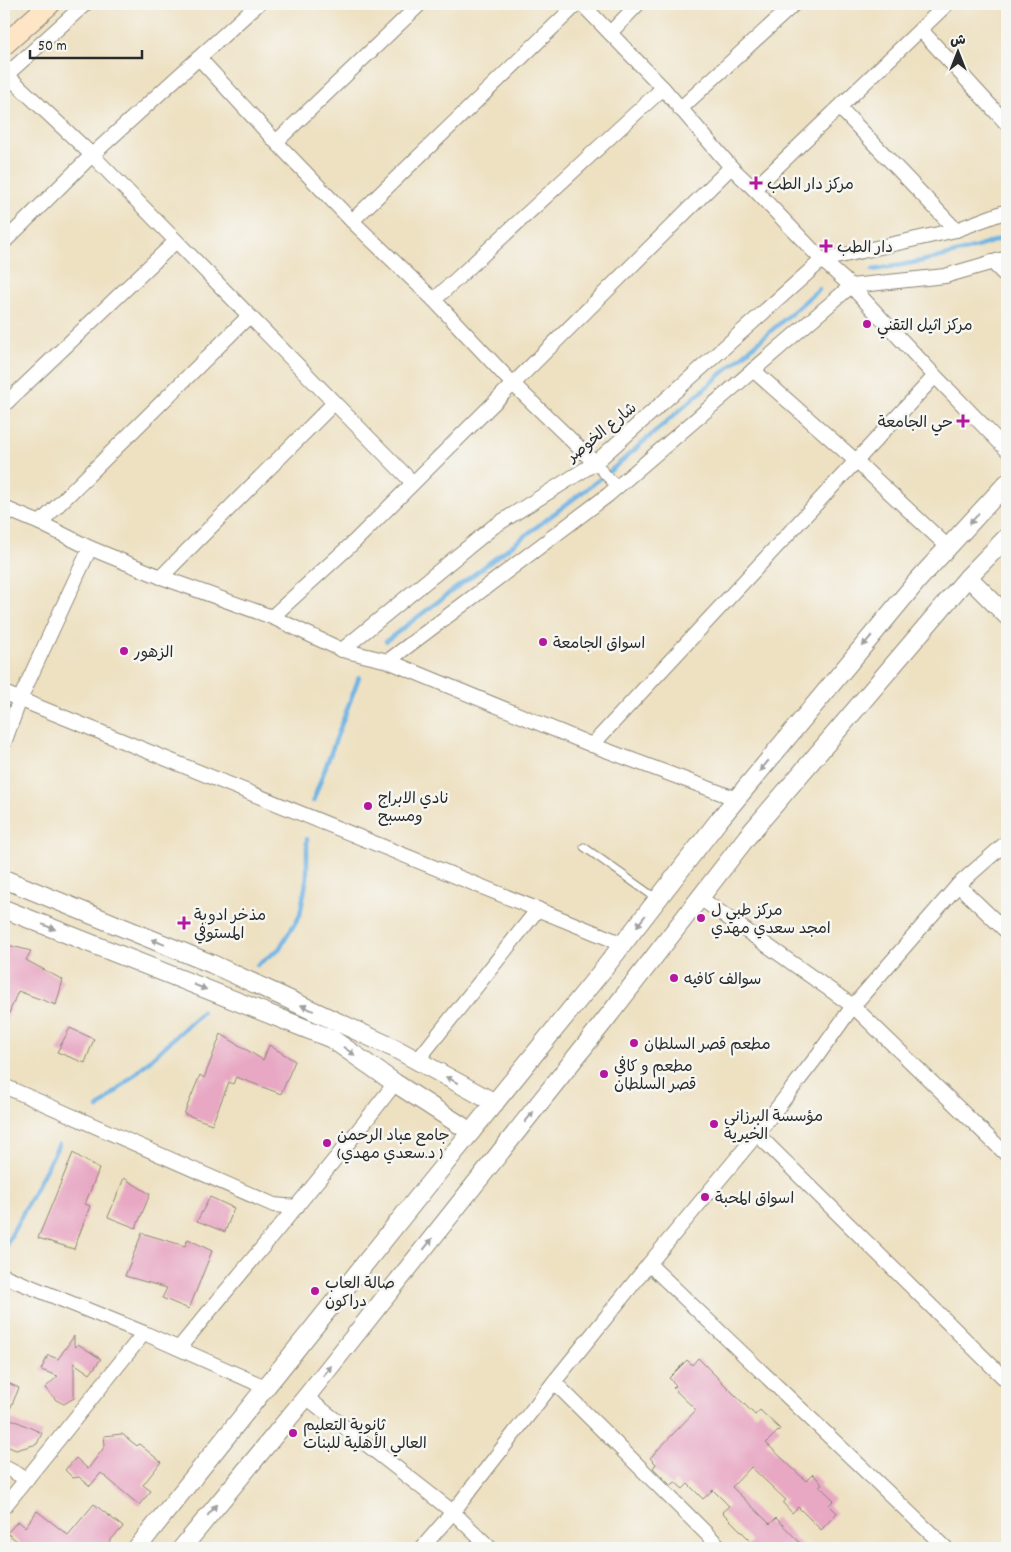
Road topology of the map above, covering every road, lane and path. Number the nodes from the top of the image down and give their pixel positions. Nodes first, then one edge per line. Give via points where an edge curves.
1 (50, 4) edge
2 (85, 4) edge
3 (258, 4) edge
4 (420, 4) edge
5 (577, 4) edge
6 (582, 4) edge
7 (638, 4) edge
8 (794, 4) edge
9 (947, 4) edge
10 (920, 30) junction
11 (610, 33) junction
12 (4, 45) edge
13 (199, 58) junction
14 (5, 75) edge
15 (663, 88) junction
16 (840, 108) junction
17 (680, 109) junction
18 (1007, 124) edge
19 (276, 142) junction
20 (92, 156) junction
21 (731, 167) junction
22 (754, 189) junction
23 (1007, 211) edge
24 (352, 221) junction
25 (956, 230) junction
26 (176, 241) junction
27 (4, 242) edge
28 (1007, 258) edge
29 (822, 260) junction
30 (992, 262) junction
31 (1007, 277) edge
32 (851, 286) junction
33 (434, 300) junction
34 (249, 316) junction
35 (753, 370) junction
36 (935, 376) junction
37 (512, 383) junction
38 (334, 403) junction
39 (4, 405) edge
40 (1007, 450) edge
41 (856, 461) junction
42 (595, 463) junction
43 (413, 483) junction
44 (1007, 483) edge
45 (617, 487) junction
46 (4, 508) edge
47 (40, 523) junction
48 (1007, 537) edge
49 (948, 547) junction
50 (90, 548) junction
51 (161, 577) junction
52 (968, 577) junction
53 (1007, 616) edge
54 (272, 617) junction
55 (342, 650) junction
56 (388, 661) junction
57 (4, 693) edge
58 (20, 699) junction
59 (4, 743) edge
60 (592, 745) junction
61 (737, 799) junction
62 (1007, 842) edge
63 (584, 847) dead end
64 (4, 879) edge
65 (958, 885) junction
66 (700, 898) junction
67 (658, 899) junction
68 (4, 909) edge
69 (538, 909) junction
70 (1007, 932) edge
71 (623, 944) junction
72 (853, 1006) junction
73 (418, 1061) junction
74 (394, 1083) junction
75 (4, 1086) edge
76 (495, 1103) junction
77 (471, 1132) junction
78 (757, 1134) junction
79 (1007, 1155) edge
80 (296, 1207) junction
81 (649, 1264) junction
82 (4, 1276) edge
83 (144, 1333) junction
84 (179, 1348) junction
85 (1007, 1381) edge
86 (554, 1382) junction
87 (265, 1387) junction
88 (306, 1397) junction
89 (4, 1468) edge
90 (27, 1479) junction
91 (4, 1507) edge
92 (453, 1512) junction
93 (136, 1548) edge
94 (182, 1548) edge
95 (422, 1548) edge
96 (490, 1548) edge
97 (722, 1548) edge
98 (946, 1548) edge

1 - 12 main road
2 - 14 street
3 - 13 street
4 - 19 street
5 - 24 street
6 - 11 street
7 - 11 street
8 - 17 street
9 - 10 street
10 - 16 street
10 - 18 street
11 - 15 street
13 - 19 street
13 - 20 street
14 - 20 street
15 - 17 street
15 - 33 street
16 - 22 street
16 - 25 street
17 - 21 street
19 - 24 street
20 - 26 street
20 - 27 street
21 - 22 street
21 - 37 street
22 - 29 street
23 - 25 street
24 - 33 street
25 - 29 street
26 - 34 street
26 - 39 street
28 - 30 street
29 - 32 street
29 - 42 street, شارع الخوصر
30 - 31 street
30 - 32 street via 945,276
32 - 35 street
32 - 36 street
33 - 37 street
34 - 38 street
34 - 47 street
35 - 41 street
35 - 45 street
36 - 40 street
36 - 41 street
37 - 42 street
37 - 43 street
38 - 43 street
38 - 51 street
41 - 49 street
41 - 60 street
42 - 45 street
42 - 55 street, شارع الخوصر via 494,527
43 - 54 street
44 -> 49 street
45 - 56 street
46 - 47 street
47 - 50 street
48 - 52 street
49 -> 61 street
50 - 51 street
50 - 58 street
51 - 54 street
52 - 53 street
52 - 66 street via 747,837
54 - 55 street
55 - 56 street
56 - 60 street
57 - 58 street
58 - 59 street
58 - 69 street
60 - 61 street
61 - 67 street
62 - 65 street
63 - 67 lane
73 -> 64 street via 212,964
65 - 70 street
65 - 72 street
66 - 72 street
88 -> 66 street
67 -> 71 street
68 -> 74 street via 332,1039
69 - 71 street
69 - 73 street
71 - 76 street
72 - 78 street
72 - 79 street
76 -> 73 street
74 - 77 street
74 - 80 street
75 - 80 street via 274,1205
76 - 77 street
77 - 87 street
78 - 81 street
78 - 85 street
80 - 84 street
81 - 86 street
81 - 98 street
82 - 83 street
83 - 84 street
83 - 90 street
84 - 87 street
86 - 92 street
86 - 97 street
87 - 93 street
88 - 92 street
94 -> 88 street
89 - 90 street
90 - 91 street
92 - 95 street
92 - 96 street

